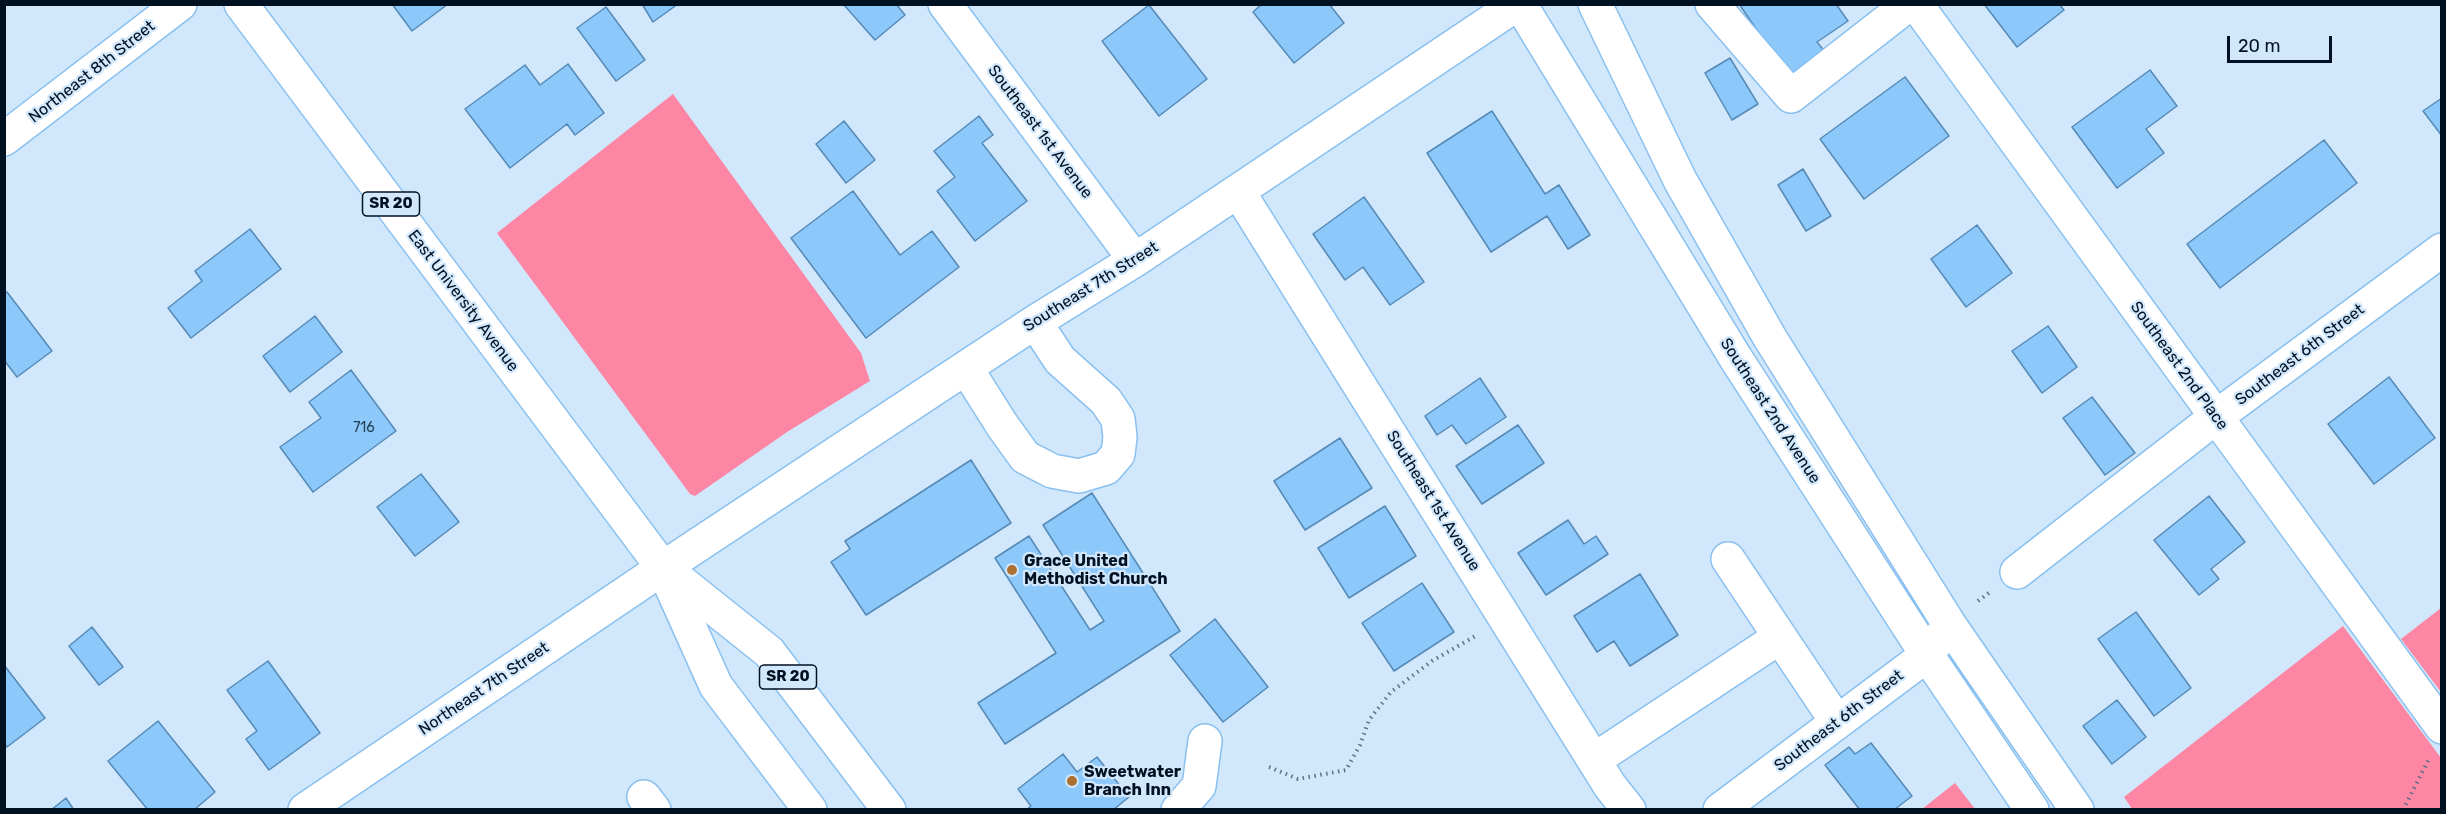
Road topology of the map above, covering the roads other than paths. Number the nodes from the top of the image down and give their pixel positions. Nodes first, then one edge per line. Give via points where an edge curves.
1 (180, 4) edge
2 (241, 4) edge
3 (945, 4) edge
4 (1519, 4) edge
5 (1595, 4) edge
6 (1712, 4) edge
7 (1909, 4) edge
8 (1916, 4) edge
9 (4, 139) edge
10 (1239, 191) junction
11 (2442, 250) edge
12 (1135, 260) junction
13 (1035, 322) junction
14 (966, 368) junction
15 (2217, 417) junction
16 (1728, 559) dead end
17 (663, 568) junction
18 (2017, 572) dead end
19 (1949, 624) junction
20 (1780, 637) junction
21 (1926, 655) junction
22 (1837, 722) junction
23 (2436, 740) edge
24 (1205, 741) dead end
25 (1594, 760) junction
26 (1624, 808) edge
27 (305, 810) edge
28 (810, 810) edge
29 (889, 810) edge
30 (1178, 810) edge
31 (1720, 810) edge
32 (2032, 810) edge
33 (2077, 810) edge

1 - 9 street, Northeast 8th Street
2 - 17 street, East University Avenue / SR 20
3 - 12 street, Southeast 1st Avenue
4 - 10 street, Southeast 7th Street
4 - 21 street, Southeast 2nd Avenue via 1735,357
5 - 19 street via 1680,180 1770,338
6 - 7 street via 1791,96
8 - 15 street, Southeast 2nd Place
10 - 12 street, Southeast 7th Street
10 - 25 street, Southeast 1st Avenue
11 - 15 street, Southeast 6th Street
12 - 13 street, Southeast 7th Street
13 - 14 street, Southeast 7th Street
13 - 14 street via 1060,360 1106,401 1118,419 1118,454 1106,468 1079,476 1052,471 1025,457
14 - 17 street, Southeast 7th Street
15 - 18 street, Southeast 6th Street
15 - 23 street, Southeast 2nd Place
16 - 20 street
17 - 27 street, Northeast 7th Street
17 - 28 street, East University Avenue / SR 20 via 716,686
17 - 29 street, East University Avenue / SR 20 via 769,652
19 - 21 street, Southeast 6th Street
19 - 33 street
20 - 22 street
20 - 25 street
21 - 22 street, Southeast 6th Street
21 - 32 street, Southeast 2nd Avenue
22 - 31 street, Southeast 6th Street
24 - 30 street via 1198,786
25 - 26 street, Southeast 1st Avenue

